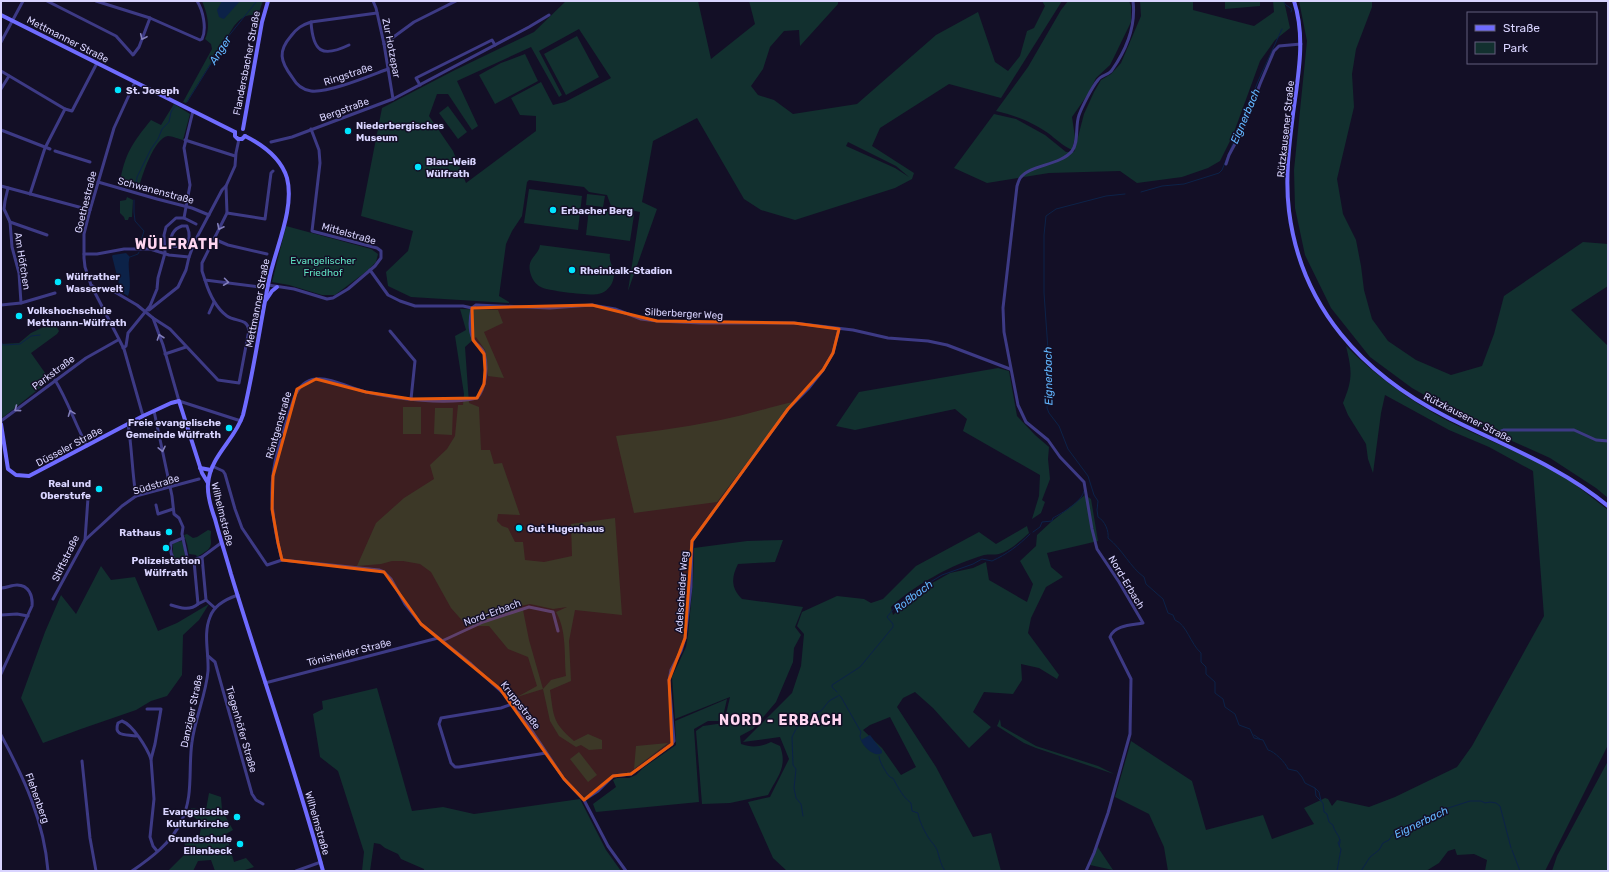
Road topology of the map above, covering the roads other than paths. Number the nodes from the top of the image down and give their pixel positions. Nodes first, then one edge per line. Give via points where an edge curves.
1 (23, 1) edge
2 (47, 1) edge
3 (96, 1) edge
4 (197, 1) edge
5 (268, 1) edge
6 (373, 1) edge
7 (456, 1) edge
8 (1133, 1) edge
9 (1294, 1) edge
10 (376, 13) junction
11 (1, 15) edge
12 (549, 15) dead end
13 (150, 18) junction
14 (12, 21) junction
15 (311, 22) junction
16 (1, 42) edge
17 (384, 44) junction
18 (1301, 44) junction
19 (349, 45) dead end
20 (495, 45) junction
21 (97, 63) junction
22 (388, 69) junction
23 (1, 71) edge
24 (8, 76) junction
25 (135, 82) junction
26 (420, 85) junction
27 (1, 89) edge
28 (393, 99) junction
29 (65, 109) junction
30 (193, 111) junction
31 (243, 129) junction
32 (311, 129) junction
33 (1, 130) edge
34 (235, 132) junction
35 (245, 136) junction
36 (239, 139) junction
37 (185, 140) junction
38 (271, 142) dead end
39 (45, 148) junction
40 (50, 150) dead end
41 (55, 151) dead end
42 (235, 156) junction
43 (90, 162) dead end
44 (1226, 164) dead end
45 (273, 171) dead end
46 (98, 182) junction
47 (1, 186) edge
48 (226, 186) junction
49 (8, 188) junction
50 (30, 194) junction
51 (185, 206) junction
52 (90, 210) junction
53 (227, 213) junction
54 (209, 215) junction
55 (184, 218) junction
56 (10, 222) junction
57 (196, 224) dead end
58 (199, 233) junction
59 (47, 235) dead end
60 (189, 237) junction
61 (214, 240) junction
62 (165, 253) junction
63 (84, 254) junction
64 (267, 254) dead end
65 (189, 257) junction
66 (370, 270) junction
67 (205, 280) junction
68 (91, 285) junction
69 (267, 287) junction
70 (277, 287) junction
71 (98, 289) junction
72 (55, 293) dead end
73 (95, 294) junction
74 (214, 302) junction
75 (265, 302) junction
76 (20, 303) junction
77 (1, 305) edge
78 (472, 308) junction
79 (146, 312) junction
80 (209, 313) dead end
81 (153, 318) junction
82 (839, 329) junction
83 (390, 331) dead end
84 (118, 340) junction
85 (186, 347) junction
86 (123, 348) junction
87 (165, 354) junction
88 (1010, 369) junction
89 (55, 380) junction
90 (411, 399) junction
91 (179, 401) junction
92 (188, 403) junction
93 (181, 409) junction
94 (154, 410) junction
95 (142, 416) junction
96 (241, 421) junction
97 (1, 423) edge
98 (128, 424) junction
99 (1496, 440) junction
100 (1608, 441) edge
101 (87, 446) junction
102 (200, 468) junction
103 (211, 468) junction
104 (199, 479) dead end
105 (208, 484) junction
106 (170, 488) junction
107 (136, 496) junction
108 (88, 498) dead end
109 (156, 505) dead end
110 (1608, 506) edge
111 (173, 509) junction
112 (183, 538) junction
113 (84, 540) junction
114 (221, 543) junction
115 (202, 557) junction
116 (194, 560) junction
117 (282, 560) junction
118 (188, 562) junction
119 (1, 588) edge
120 (238, 595) junction
121 (53, 599) dead end
122 (206, 600) junction
123 (198, 604) junction
124 (171, 605) dead end
125 (215, 608) junction
126 (1, 615) edge
127 (28, 616) junction
128 (558, 631) dead end
129 (438, 638) junction
130 (442, 641) junction
131 (208, 656) junction
132 (1, 674) edge
133 (265, 683) junction
134 (512, 704) junction
135 (147, 709) dead end
136 (1, 734) edge
137 (136, 736) junction
138 (546, 753) junction
139 (151, 759) junction
140 (82, 760) dead end
141 (584, 800) junction
142 (263, 804) dead end
143 (157, 852) junction
144 (321, 862) junction
145 (48, 871) edge
146 (96, 871) edge
147 (132, 871) edge
148 (296, 871) edge
149 (323, 871) edge
150 (626, 871) edge
151 (1086, 871) edge

1 - 14 street
13 -> 2 street via 133,55 116,36
3 - 13 street
4 - 13 street via 205,31 200,40
5 - 31 main road, Flandersbacher Straße
6 - 10 street, Zur Hotzepar
7 - 17 street via 414,22
8 - 88 street via 1134,22 1127,41 1112,72 1098,79 1079,115 1072,152 1021,177 1003,308
9 - 18 main road, Rützkausener Straße
10 - 15 street, Ringstraße
10 - 17 street, Zur Hotzepar
11 - 14 main road, Mettmanner Straße
12 - 20 street, Bergstraße
14 - 16 street
14 - 21 main road, Mettmanner Straße
15 - 19 street via 314,39 323,52 329,53
15 - 22 street, Ringstraße via 302,25 284,45 284,65 301,87 310,91 325,91
17 - 22 street, Zur Hotzepar
18 - 44 street via 1279,46 1274,51 1244,127
18 - 99 main road, Rützkausener Straße via 1288,154 1287,190 1294,240 1310,285 1335,327 1351,348 1371,367 1427,406
20 - 26 street, Bergstraße
20 - 26 street, Bergstraße via 492,40 416,78
21 - 25 main road, Mettmanner Straße
21 - 29 street via 72,111
22 - 28 street, Zur Hotzepar
23 - 24 street
24 - 27 street
24 - 29 street
25 - 30 main road, Mettmanner Straße
25 - 46 street, Goethestraße via 114,128
26 - 28 street, Bergstraße
28 - 32 street, Bergstraße
29 - 39 street
30 - 34 main road, Mettmanner Straße
30 - 37 street
31 - 34 main road via 237,129
31 - 35 main road
32 - 38 street, Bergstraße
32 - 66 street, Mittelstraße via 319,150 320,163 312,231 377,248 381,251 381,258
33 - 39 street
34 - 36 main road
35 - 36 main road
35 - 69 main road, Mettmanner Straße via 271,153 284,171 287,183 286,216
36 - 42 street
37 - 42 street
37 - 51 street via 190,185
39 - 40 street
39 - 50 street
41 - 43 street
42 - 48 street via 235,166
45 - 53 street via 265,219
46 - 51 street, Schwanenstraße
46 - 52 street, Goethestraße
47 - 49 street
48 - 53 street
48 - 54 street
49 - 50 street
49 - 56 street, Am Höfchen via 4,209
50 - 52 street
51 - 54 street, Schwanenstraße
51 - 55 street
52 - 63 street, Goethestraße via 84,234
53 -> 61 street
54 - 58 street
55 - 57 street
55 - 62 street via 176,218 166,228
56 - 59 street, Am Höfchen
56 - 76 street, Am Höfchen via 12,247 19,273
58 - 60 street
58 - 65 street
60 - 60 street via 185,247 172,246 171,238 176,228 187,226
61 - 64 street
61 - 67 street via 202,263
62 - 63 street via 150,249 134,249
62 - 65 street
62 - 79 street via 156,289
63 - 68 street, Goethestraße
65 - 79 street via 178,288
66 - 70 street via 334,298 328,299
66 - 78 street, Silberberger Weg via 388,295 400,302 415,306
67 -> 69 street
67 - 74 street
68 - 71 street
68 - 73 street, Goethestraße
69 - 70 street
69 - 75 main road, Mettmanner Straße
70 - 75 main road
71 - 73 street
71 - 79 street via 108,288
72 - 76 street
73 - 84 street, Goethestraße
74 - 80 street
74 - 85 street via 227,316 248,324 239,383 218,380
75 - 96 main road, Mettmanner Straße
76 - 77 street
78 - 82 street, Silberberger Weg via 476,305 550,308 592,305 657,321 794,323
78 - 90 street, Röntgenstraße via 473,340 484,354 484,384 481,393 470,399
79 - 81 street
79 - 86 street via 128,333 126,346
81 - 85 street via 170,329
87 -> 81 street, Wilhelmstraße
82 - 88 street, Silberberger Weg via 947,345
82 - 141 street, Adelscheider Weg via 833,353 823,370 782,416 692,541 686,638 669,680 674,741 631,774 613,776
83 - 90 street via 415,361
84 - 86 street, Goethestraße
84 - 89 street, Parkstraße
85 - 87 street
86 - 95 street, Goethestraße
87 - 91 street, Wilhelmstraße
88 - 151 street, Nord-Erbach via 1023,417 1048,440 1084,482 1098,549 1143,623 1117,628 1110,636 1131,679 1130,734 1108,813
89 -> 97 street, Parkstraße
101 -> 89 street
90 - 117 street, Röntgenstraße via 366,392 321,379 305,382 297,389 273,476 272,509
91 - 92 street
91 - 93 main road, Wilhelmstraße
91 - 94 main road, Düsseler Straße
92 - 93 street
92 - 96 street
93 - 102 main road, Wilhelmstraße
94 - 95 main road, Düsseler Straße
94 -> 106 street
95 - 98 main road, Düsseler Straße
96 - 103 main road, Mettmanner Straße
97 - 101 main road, Düsseler Straße via 7,466 11,472 19,476 34,474
98 - 101 main road, Düsseler Straße
98 - 107 street
99 - 100 street via 1499,432 1504,430 1574,430 1596,440
99 - 110 main road, Rützkausener Straße via 1569,477
102 - 103 main road
102 - 105 main road, Wilhelmstraße
103 - 105 main road, Mettmanner Straße
103 - 117 street via 225,474 242,528 267,565
104 - 106 street, Südstraße
105 - 114 main road, Wilhelmstraße via 209,499
106 - 107 street, Südstraße
106 - 111 street
107 - 113 street, Südstraße
108 - 113 street, Stiftstraße
109 - 111 street via 158,514
111 - 112 street via 174,514 180,518
112 - 118 street
112 - 118 street via 171,543 171,550 176,562
113 - 121 street, Stiftstraße
114 - 115 street
114 - 120 main road, Wilhelmstraße
115 - 116 street
115 - 122 street
116 - 118 street
116 - 123 street
117 - 129 street, Kruppstraße via 384,572 412,613
119 - 127 street via 19,585 30,591 33,600
120 - 125 street via 221,602
120 - 133 main road, Wilhelmstraße
122 - 123 street
122 - 125 street
123 - 124 street via 190,608
125 - 131 street, Danziger Straße via 207,627
126 - 127 street
127 - 132 street
128 - 130 street, Nord-Erbach via 553,612 528,607 483,622
129 - 130 street, Kruppstraße
129 - 133 street, Tönisheider Straße
130 - 134 street, Kruppstraße via 496,686
131 - 142 street, Tiegenhöfer Straße via 215,662 252,794
131 - 143 street, Danziger Straße via 206,685 192,742 188,801 175,833
133 - 144 main road, Wilhelmstraße
134 - 138 street, Kruppstraße
134 - 138 street via 440,718 438,724 452,765 459,768
135 - 139 street via 161,709
136 - 145 street, Flehenberg via 37,812
137 - 137 street via 127,723 118,723 117,733
137 - 139 street
138 - 141 street, Kruppstraße via 564,779
139 - 143 street via 154,799 150,837
140 - 146 street via 89,834
141 - 150 street, Kruppstraße via 608,846
143 - 147 street, Danziger Straße
144 - 148 street
144 - 149 main road, Wilhelmstraße

